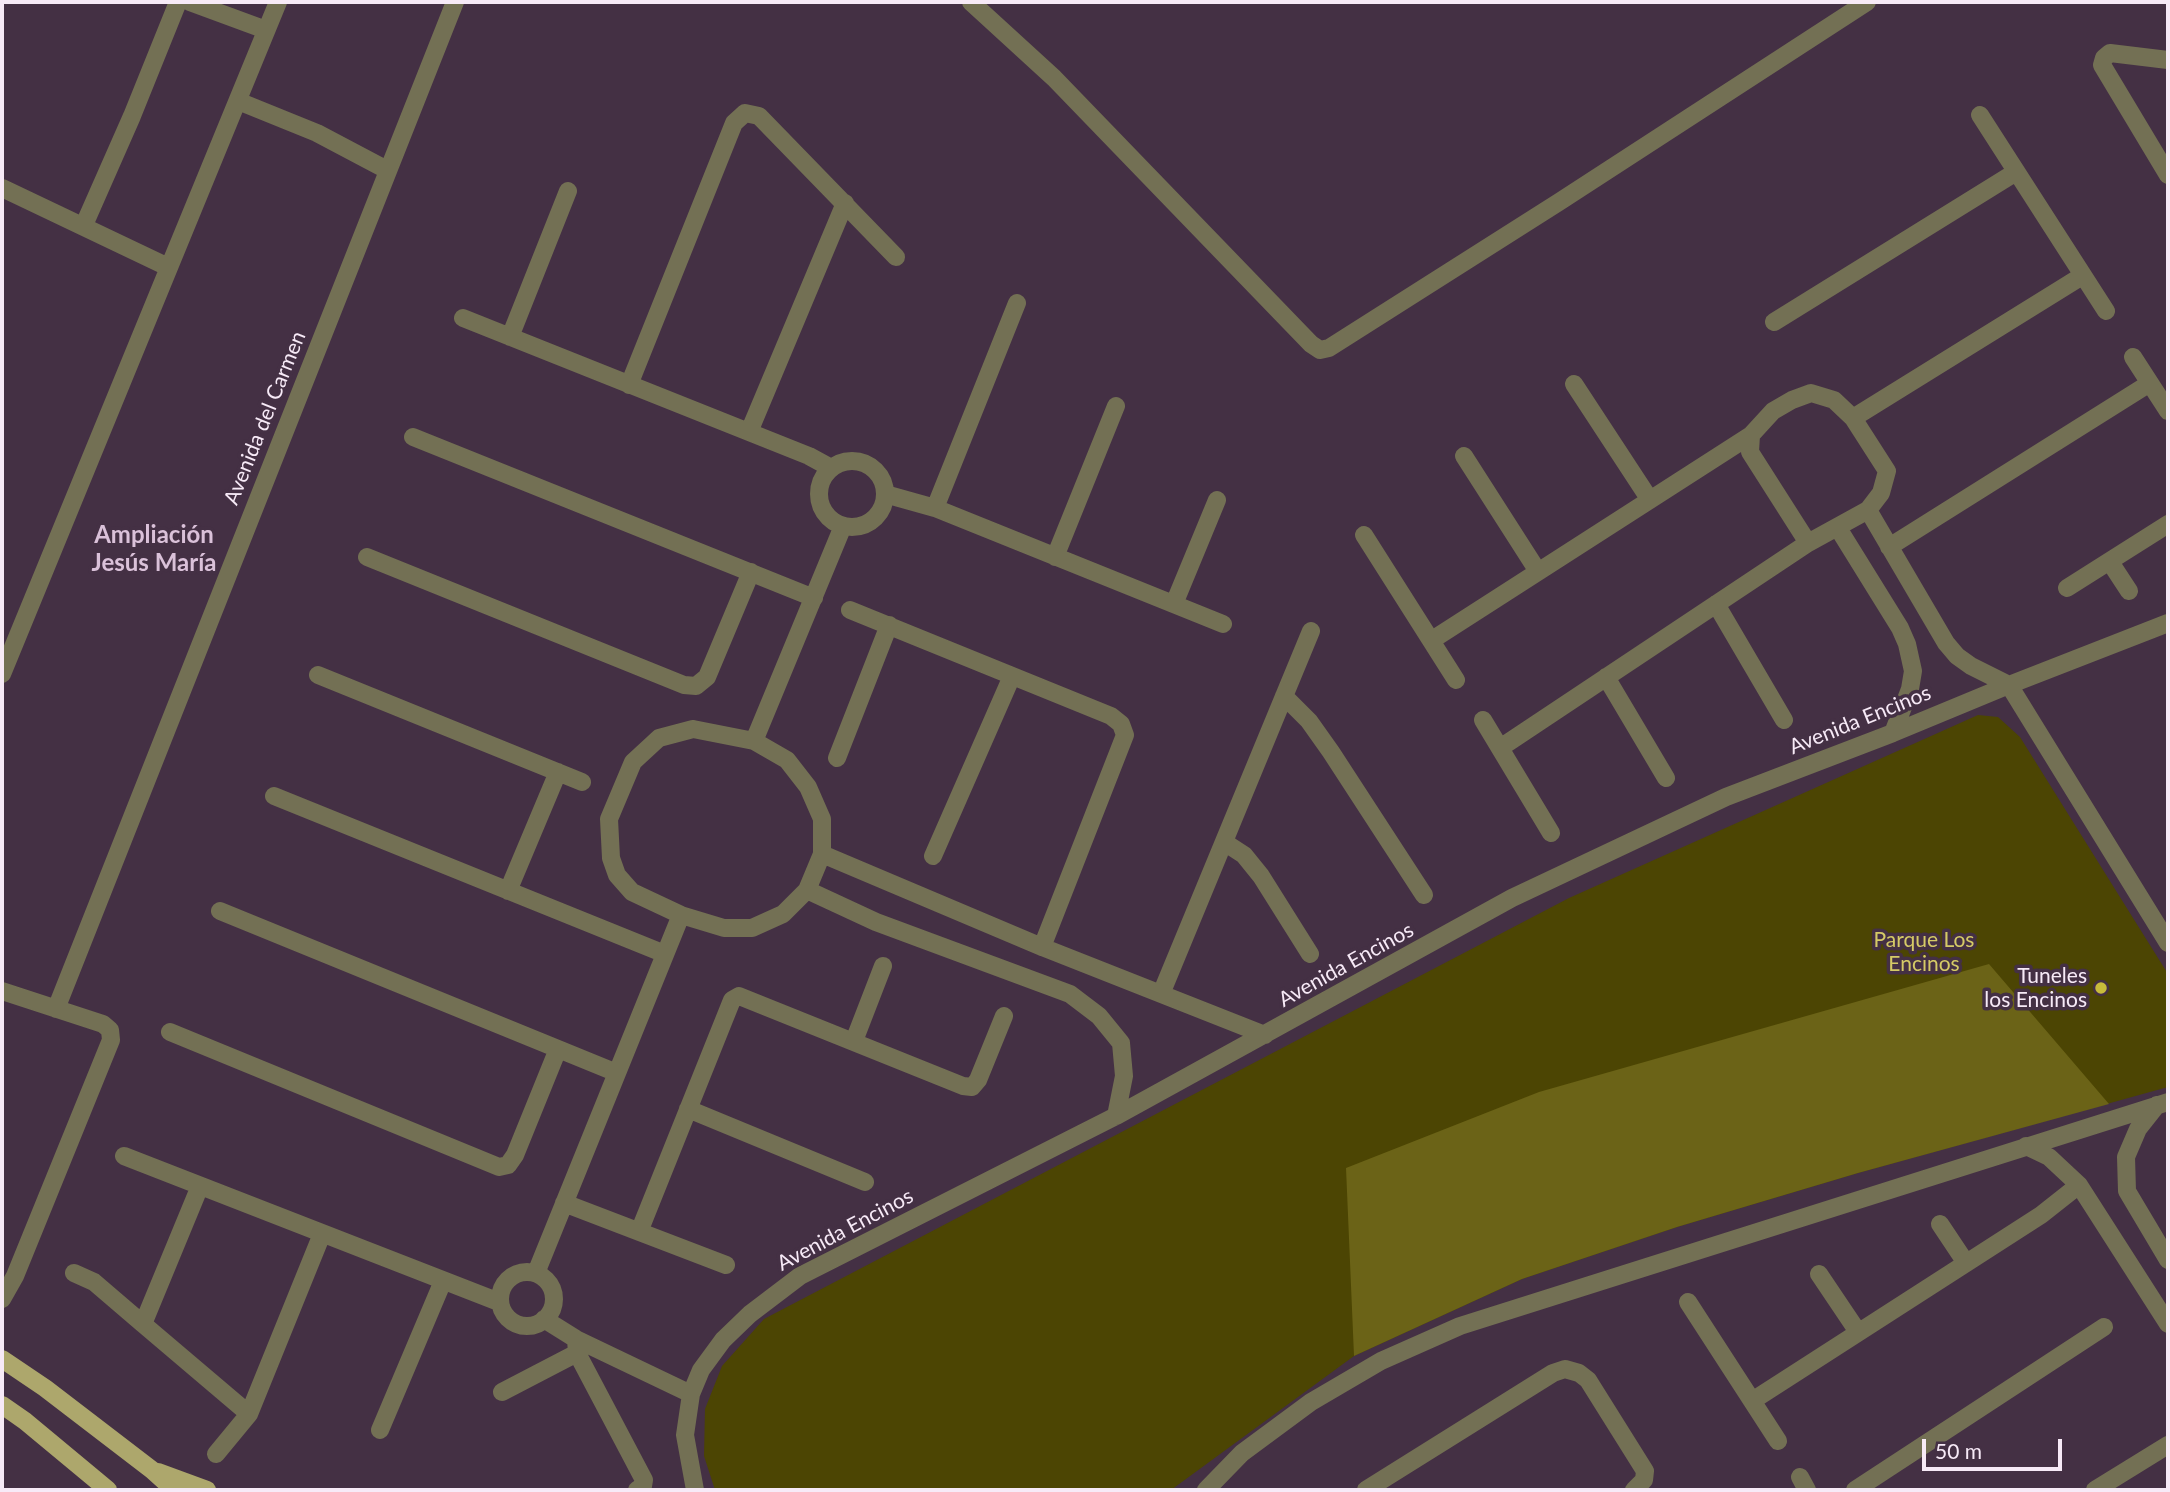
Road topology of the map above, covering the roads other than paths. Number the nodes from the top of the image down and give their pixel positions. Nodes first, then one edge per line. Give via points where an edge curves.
1 (178, 2) edge
2 (190, 2) edge
3 (278, 2) edge
4 (455, 2) edge
5 (971, 2) edge
6 (1867, 2) edge
7 (266, 30) junction
8 (2168, 60) edge
9 (238, 101) junction
10 (1980, 115) dead end
11 (387, 170) junction
12 (2016, 172) junction
13 (2168, 175) edge
14 (2, 188) edge
15 (568, 191) dead end
16 (845, 203) junction
17 (84, 225) junction
18 (896, 257) dead end
19 (168, 267) junction
20 (2082, 276) junction
21 (1017, 303) dead end
22 (2106, 311) dead end
23 (463, 318) dead end
24 (1774, 322) dead end
25 (510, 337) junction
26 (2133, 357) dead end
27 (2150, 383) junction
28 (1574, 384) dead end
29 (629, 385) junction
30 (1116, 406) dead end
31 (2168, 411) edge
32 (1853, 418) junction
33 (748, 432) junction
34 (1751, 435) junction
35 (414, 437) dead end
36 (1464, 456) dead end
37 (831, 468) junction
38 (885, 494) junction
39 (1217, 500) dead end
40 (1650, 500) junction
41 (935, 508) junction
42 (1868, 510) junction
43 (2168, 524) edge
44 (844, 526) junction
45 (1838, 528) junction
46 (1364, 535) dead end
47 (1808, 543) junction
48 (1889, 547) junction
49 (367, 557) dead end
50 (1055, 557) junction
51 (2110, 562) junction
52 (1538, 570) junction
53 (751, 572) junction
54 (2067, 588) dead end
55 (2129, 591) dead end
56 (814, 598) junction
57 (1174, 604) junction
58 (1716, 604) junction
59 (850, 610) dead end
60 (2168, 623) edge
61 (1223, 624) dead end
62 (888, 625) junction
63 (1311, 631) dead end
64 (1432, 640) junction
65 (2, 674) edge
66 (318, 675) dead end
67 (1012, 676) junction
68 (1606, 677) junction
69 (1456, 680) dead end
70 (2009, 685) junction
71 (1284, 696) junction
72 (1483, 720) dead end
73 (1784, 720) dead end
74 (1893, 733) junction
75 (754, 741) junction
76 (1500, 748) junction
77 (837, 758) dead end
78 (558, 772) junction
79 (1666, 778) dead end
80 (582, 782) dead end
81 (274, 796) dead end
82 (1551, 833) dead end
83 (1224, 842) junction
84 (822, 853) junction
85 (933, 856) dead end
86 (807, 890) junction
87 (508, 891) junction
88 (1424, 895) dead end
89 (220, 911) dead end
90 (681, 915) junction
91 (2168, 943) edge
92 (1042, 947) junction
93 (665, 954) junction
94 (1310, 954) dead end
95 (883, 966) dead end
96 (2, 991) edge
97 (1161, 994) junction
98 (56, 1009) junction
99 (1004, 1016) dead end
100 (170, 1032) dead end
101 (1265, 1035) junction
102 (854, 1041) junction
103 (558, 1049) junction
104 (617, 1073) junction
105 (2163, 1103) edge
106 (688, 1109) junction
107 (1116, 1116) junction
108 (2026, 1146) junction
109 (124, 1156) dead end
110 (866, 1182) dead end
111 (2080, 1185) junction
112 (200, 1186) junction
113 (564, 1203) junction
114 (1940, 1224) dead end
115 (639, 1232) junction
116 (322, 1234) junction
117 (2168, 1260) edge
118 (1966, 1263) junction
119 (726, 1265) dead end
120 (74, 1273) dead end
121 (536, 1273) junction
122 (1819, 1274) dead end
123 (443, 1281) junction
124 (2, 1299) edge
125 (499, 1302) junction
126 (1688, 1302) dead end
127 (544, 1320) junction
128 (143, 1324) junction
129 (2168, 1324) edge
130 (2104, 1327) dead end
131 (1858, 1332) junction
132 (576, 1346) junction
133 (2, 1359) edge
134 (502, 1392) dead end
135 (691, 1394) junction
136 (1752, 1401) junction
137 (2, 1405) edge
138 (249, 1414) junction
139 (380, 1430) dead end
140 (1778, 1441) dead end
141 (2168, 1444) edge
142 (216, 1454) dead end
143 (152, 1470) junction
144 (1214, 1487) edge
145 (108, 1490) edge
146 (174, 1490) edge
147 (207, 1490) edge
148 (637, 1490) edge
149 (695, 1490) edge
150 (1366, 1490) edge
151 (1634, 1490) edge
152 (1855, 1490) edge
153 (2095, 1490) edge

1 - 17 street
2 - 7 street
3 - 7 street
4 - 11 street, Avenida del Carmen
5 - 6 street via 1054,78 1320,350
7 - 9 street
8 - 13 street via 2110,53 2102,65
9 - 11 street via 317,133
9 - 19 street
10 - 12 street
11 - 98 street, Avenida del Carmen
12 - 20 street
12 - 24 street
14 - 17 street
15 - 25 street
16 - 18 street
16 - 29 street via 759,116 745,113 734,123
16 - 33 street
17 - 19 street
19 - 65 street
20 - 22 street
20 - 32 street
21 - 41 street
23 - 25 street
25 - 29 street
26 - 27 street
27 - 31 street
27 - 48 street
28 - 40 street
29 - 33 street
30 - 50 street
32 - 34 street via 1834,400 1811,393 1773,411
32 - 42 street via 1887,471 1881,493
33 - 37 street
34 - 40 street
34 - 47 street via 1749,452
35 - 53 street
36 - 52 street
37 - 38 street via 846,461 862,462 883,481
37 - 44 street via 822,480 822,508
38 - 41 street
38 - 44 street via 872,520
39 - 57 street
40 - 52 street
41 - 50 street
42 - 45 street
42 - 48 street
43 - 51 street
44 - 56 street
45 - 47 street
45 - 74 street via 1907,644 1913,671
46 - 64 street
47 - 58 street
48 - 70 street via 1957,656
49 - 53 street via 684,685 696,685 707,677
50 - 57 street
51 - 54 street
51 - 55 street
52 - 64 street
53 - 56 street
56 - 75 street
57 - 61 street
58 - 68 street
58 - 73 street
59 - 62 street
60 - 70 street, Avenida Encinos
62 - 67 street
62 - 77 street
63 - 71 street
64 - 69 street
66 - 78 street
67 - 85 street
67 - 92 street via 1111,716 1125,735
68 - 76 street
68 - 79 street
70 - 74 street, Avenida Encinos
70 - 91 street
71 - 83 street
71 - 88 street via 1331,752
72 - 76 street
74 - 101 street, Avenida Encinos via 1726,797 1512,898
75 - 84 street via 786,760 808,787 821,819
75 - 90 street via 692,729 659,738 634,761 622,784 609,819 611,858 617,875 632,892
76 - 82 street
78 - 80 street
78 - 87 street
81 - 87 street
83 - 94 street via 1244,855 1261,876
83 - 97 street
84 - 86 street
84 - 92 street
86 - 90 street via 783,914 752,928 724,928
86 - 107 street via 876,922 1080,1001 1121,1043 1124,1076
87 - 93 street
89 - 103 street
90 - 93 street
92 - 97 street
93 - 104 street
95 - 102 street
96 - 98 street
97 - 101 street
98 - 124 street via 103,1024 110,1030 111,1040
99 - 102 street via 972,1087
100 - 103 street via 499,1167 508,1165 515,1155
101 - 107 street, Avenida Encinos
102 - 106 street via 739,996 728,1008
103 - 104 street
104 - 113 street
105 - 108 street
105 - 117 street via 2138,1129 2126,1157 2127,1191
106 - 110 street
106 - 115 street
107 - 135 street, Avenida Encinos via 800,1276 723,1340 701,1370
108 - 111 street via 2049,1157
108 - 144 street via 1460,1326 1381,1361 1311,1402 1242,1453
109 - 112 street
111 - 118 street
111 - 129 street
112 - 116 street
112 - 128 street
113 - 115 street
113 - 121 street
114 - 118 street
115 - 119 street
116 - 123 street
116 - 138 street
118 - 131 street
120 - 128 street via 94,1282
121 - 125 street via 513,1275 503,1286
121 - 127 street via 553,1294
122 - 131 street
123 - 125 street
123 - 139 street
125 - 127 street via 506,1317 520,1325
126 - 136 street
127 - 132 street
128 - 138 street
130 - 152 street
131 - 136 street
132 - 134 street
132 - 135 street
132 - 148 street via 643,1480
133 - 143 main road
135 - 149 street, Avenida Encinos via 685,1435
136 - 140 street
137 - 145 main road
138 - 142 street
141 - 153 street
143 - 146 main road
143 - 147 main road
150 - 151 street via 1565,1369 1588,1380 1645,1471 1644,1480

